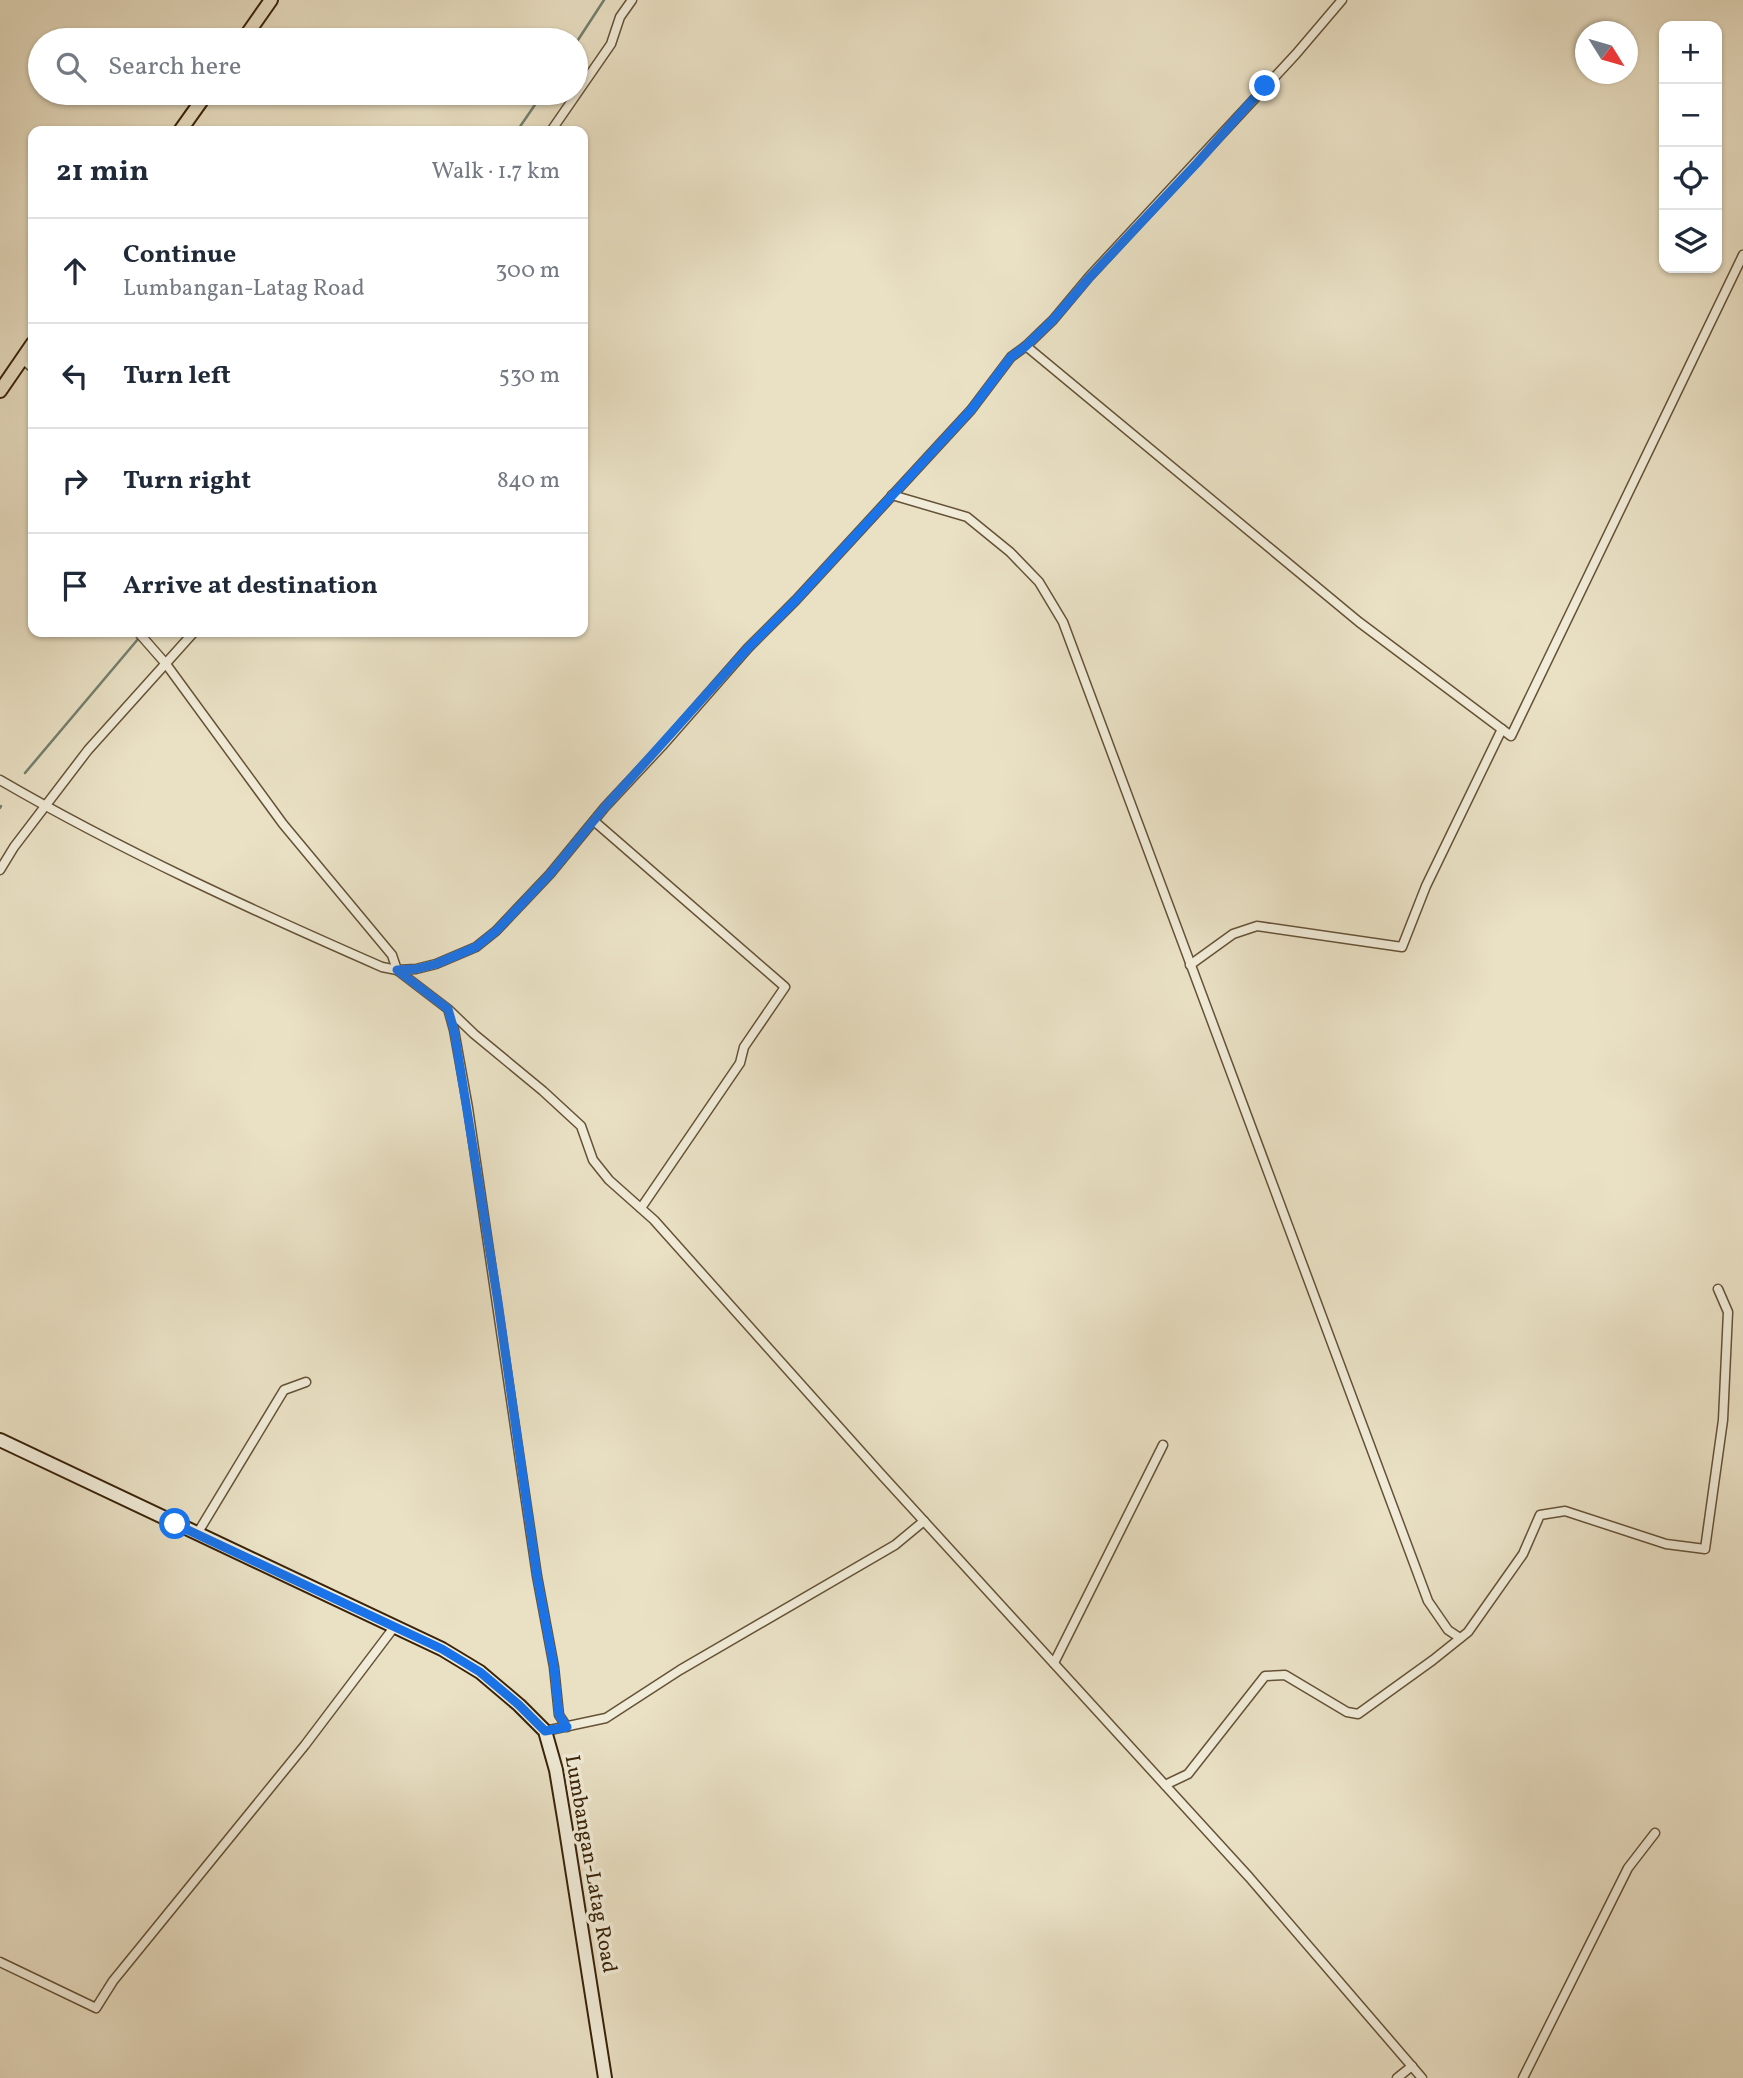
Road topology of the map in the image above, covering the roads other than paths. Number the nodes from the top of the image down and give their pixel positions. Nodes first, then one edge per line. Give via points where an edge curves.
1 (271, 0) edge
2 (632, 0) edge
3 (1342, 0) edge
4 (251, 28) edge
5 (588, 77) edge
6 (198, 105) edge
7 (569, 105) edge
8 (184, 126) edge
9 (554, 126) edge
10 (1743, 254) edge
11 (1026, 346) junction
12 (28, 350) edge
13 (22, 359) junction
14 (28, 364) edge
15 (0, 391) edge
16 (892, 495) junction
17 (142, 637) edge
18 (190, 637) edge
19 (166, 664) junction
20 (1502, 729) junction
21 (0, 780) edge
22 (45, 806) junction
23 (594, 821) junction
24 (0, 870) edge
25 (1190, 965) junction
26 (397, 970) junction
27 (448, 1009) junction
28 (641, 1208) junction
29 (1718, 1289) dead end
30 (306, 1382) dead end
31 (0, 1440) edge
32 (1163, 1445) dead end
33 (924, 1521) junction
34 (197, 1534) junction
35 (395, 1626) junction
36 (1460, 1638) junction
37 (1054, 1663) junction
38 (567, 1727) junction
39 (545, 1731) junction
40 (1165, 1785) junction
41 (1655, 1833) dead end
42 (0, 1962) edge
43 (1412, 2066) junction
44 (605, 2078) edge
45 (1397, 2078) edge
46 (1422, 2078) edge
47 (1523, 2078) edge

1 - 4 main road
2 - 5 street via 620,17 611,44
3 - 11 street
6 - 8 main road
7 - 9 street
10 - 20 street via 1511,736
11 - 16 street via 1011,357 971,410
11 - 20 street via 1359,622
12 - 13 main road
13 - 14 street
13 - 15 main road
16 - 23 street
16 - 25 street via 967,517 1039,582 1062,622
17 - 19 street
18 - 19 street
19 - 22 street via 88,750
19 - 26 street via 283,824 392,955
20 - 25 street via 1426,886 1402,947 1257,926 1233,934
21 - 22 street
22 - 24 street
22 - 26 street via 267,917
23 - 26 street via 541,883 476,947 436,964
23 - 28 street via 785,987 744,1047 740,1063
25 - 36 street via 1428,1601 1448,1630
26 - 27 street
27 - 28 street via 582,1126 593,1160
27 - 38 street via 468,1108 559,1715
28 - 33 street
29 - 36 street via 1728,1312 1723,1420 1705,1549 1666,1544 1565,1511 1540,1515 1523,1554
30 - 34 street via 284,1390
31 - 34 street, Lumbangan-Latag Road
32 - 37 street
33 - 37 street
33 - 38 street via 895,1545 606,1718
34 - 35 street, Lumbangan-Latag Road
35 - 39 street, Lumbangan-Latag Road via 480,1672
35 - 42 street via 96,2008
36 - 40 street via 1358,1714 1285,1675 1265,1676 1188,1774
37 - 40 street
38 - 39 street
39 - 44 street, Lumbangan-Latag Road via 563,1810
40 - 43 street
41 - 47 street via 1628,1868
43 - 45 street
43 - 46 street

